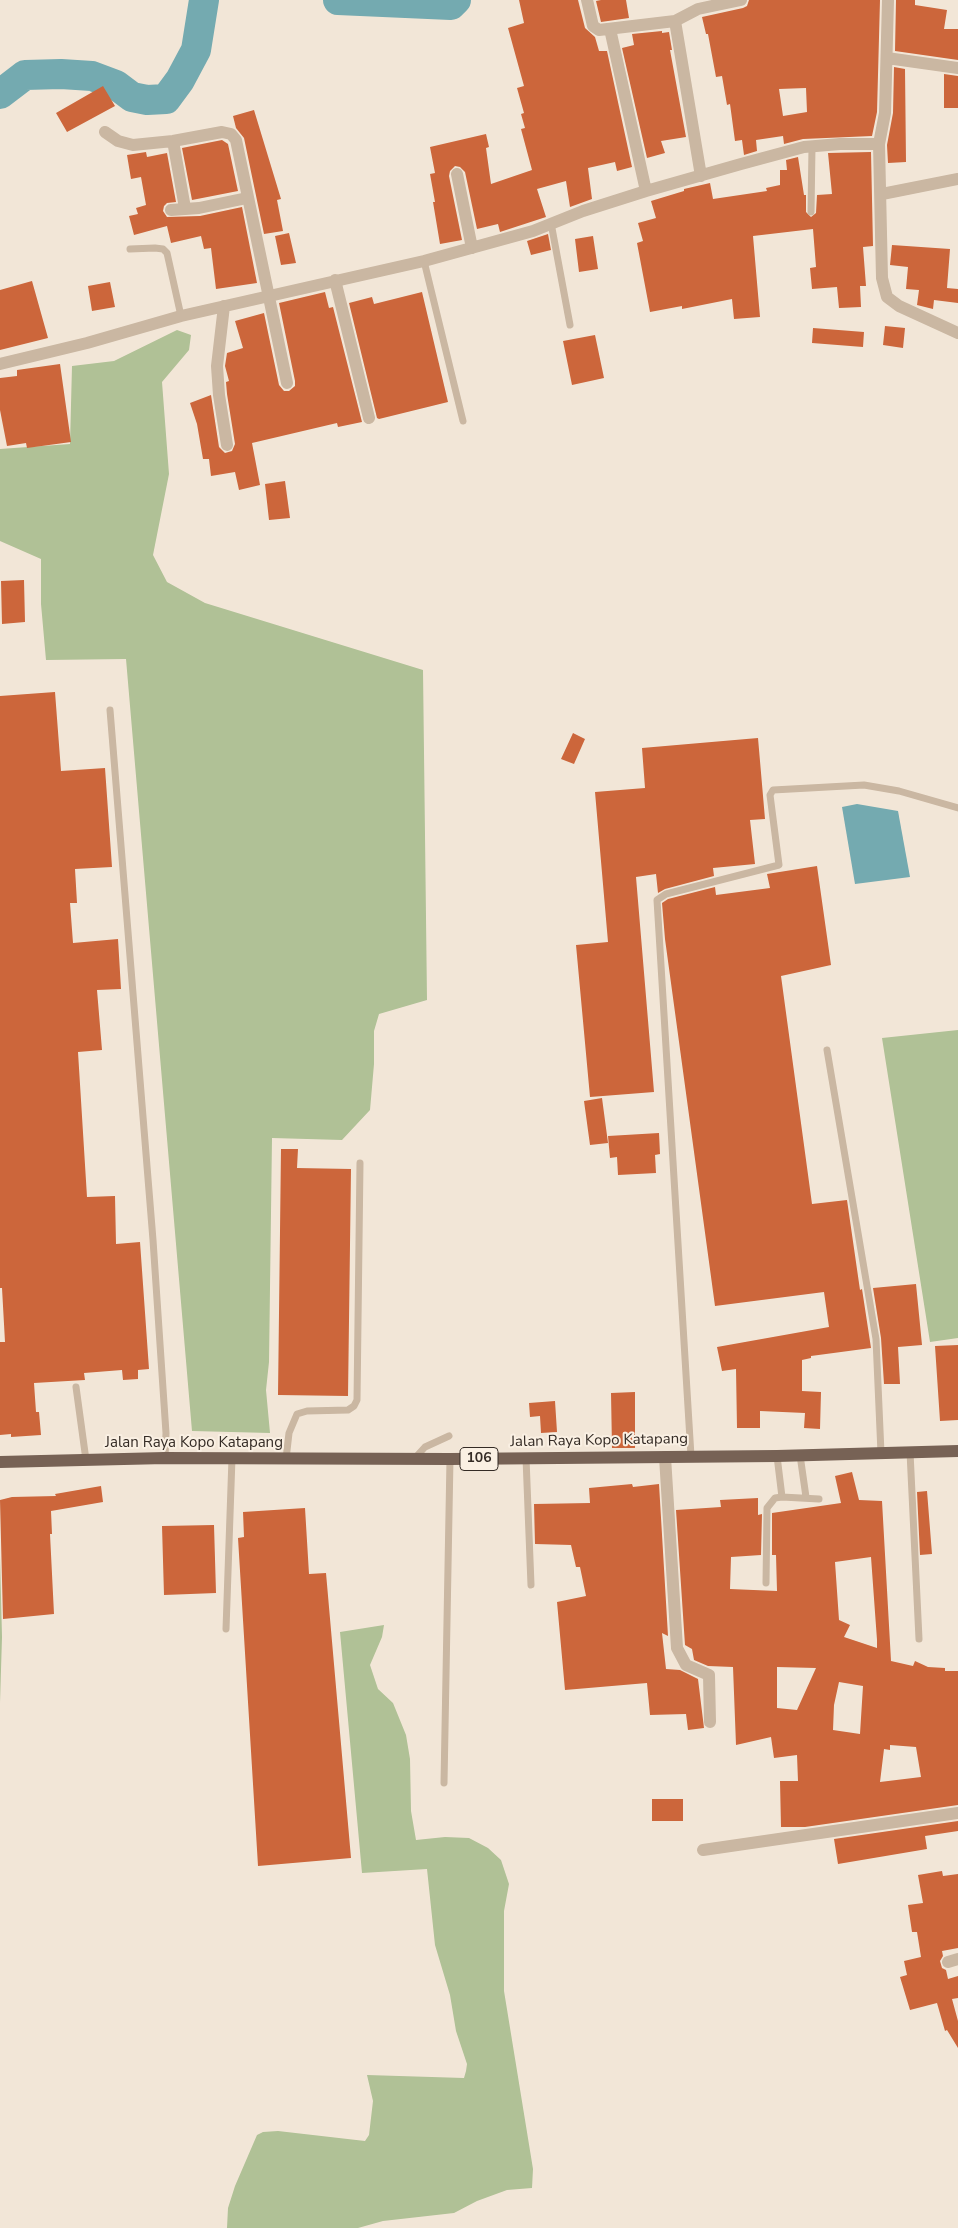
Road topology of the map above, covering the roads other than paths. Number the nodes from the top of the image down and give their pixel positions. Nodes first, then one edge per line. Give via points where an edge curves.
1 (587, 0) edge
2 (741, 0) edge
3 (888, 0) edge
4 (675, 21) junction
5 (610, 29) junction
6 (887, 58) junction
7 (958, 68) edge
8 (105, 132) dead end
9 (173, 141) junction
10 (880, 144) junction
11 (812, 147) junction
12 (457, 174) dead end
13 (701, 176) junction
14 (958, 179) edge
15 (646, 191) junction
16 (882, 194) junction
17 (247, 198) junction
18 (185, 208) junction
19 (171, 210) dead end
20 (811, 212) dead end
21 (551, 223) junction
22 (472, 248) junction
23 (130, 250) dead end
24 (424, 261) junction
25 (335, 280) junction
26 (268, 296) junction
27 (224, 306) junction
28 (181, 316) junction
29 (570, 325) dead end
30 (958, 334) edge
31 (0, 364) edge
32 (288, 383) dead end
33 (369, 418) dead end
34 (463, 421) dead end
35 (227, 445) dead end
36 (110, 710) dead end
37 (958, 808) edge
38 (827, 1050) dead end
39 (360, 1162) dead end
40 (76, 1386) dead end
41 (449, 1436) dead end
42 (958, 1451) edge
43 (910, 1452) junction
44 (881, 1453) junction
45 (800, 1455) junction
46 (691, 1456) junction
47 (778, 1456) junction
48 (665, 1457) junction
49 (165, 1458) junction
50 (232, 1458) junction
51 (526, 1458) junction
52 (286, 1459) junction
53 (414, 1459) junction
54 (450, 1459) junction
55 (86, 1460) junction
56 (0, 1462) edge
57 (782, 1497) junction
58 (806, 1497) junction
59 (819, 1499) dead end
60 (766, 1582) dead end
61 (531, 1585) dead end
62 (226, 1629) dead end
63 (919, 1639) dead end
64 (710, 1722) dead end
65 (444, 1783) dead end
66 (958, 1813) edge
67 (703, 1850) dead end

1 - 5 street via 593,26 599,30
2 - 4 street via 698,9
3 - 6 street
4 - 5 street
4 - 13 street
5 - 15 street
6 - 7 street
6 - 10 street
8 - 9 street via 118,141 133,145
9 - 17 street via 222,132 231,134 236,140
9 - 18 street
10 - 11 street
10 - 16 street
11 - 13 street
11 - 20 lane
12 - 22 street
13 - 15 street
14 - 16 street
15 - 21 street
16 - 30 street via 882,278 887,297
17 - 18 street
17 - 26 street
18 - 19 street
21 - 22 street
21 - 29 lane
22 - 24 street
23 - 28 lane via 155,248 163,249 167,254
24 - 25 street
24 - 34 lane
25 - 26 street
25 - 33 street
26 - 27 street
26 - 32 street
27 - 28 street
27 - 35 street via 217,366
28 - 31 street
36 - 49 lane via 154,1249
37 - 46 lane via 864,785 773,790 770,795 779,865 666,894 656,900
38 - 44 lane via 876,1339
39 - 52 lane via 357,1400 348,1410 297,1414 289,1434
40 - 55 lane
41 - 53 lane via 425,1447
42 - 43 main road, Jalan Raya Kopo Katapang / 106
43 - 44 main road, Jalan Raya Kopo Katapang / 106
43 - 63 lane
44 - 45 main road, Jalan Raya Kopo Katapang / 106
45 - 47 main road, Jalan Raya Kopo Katapang / 106
45 - 58 lane
46 - 47 main road, Jalan Raya Kopo Katapang / 106
46 - 48 main road, Jalan Raya Kopo Katapang / 106
47 - 57 lane
48 - 51 main road, Jalan Raya Kopo Katapang / 106
48 - 64 street via 677,1648 686,1665 709,1675
49 - 50 main road, Jalan Raya Kopo Katapang / 106
49 - 55 main road, Jalan Raya Kopo Katapang / 106
50 - 52 main road, Jalan Raya Kopo Katapang / 106
50 - 62 lane
51 - 54 main road, Jalan Raya Kopo Katapang / 106
51 - 61 lane
52 - 53 main road, Jalan Raya Kopo Katapang / 106
53 - 54 main road, Jalan Raya Kopo Katapang / 106
54 - 65 lane
55 - 56 main road, Jalan Raya Kopo Katapang / 106
57 - 58 lane
57 - 60 lane via 775,1498 766,1508
58 - 59 lane
66 - 67 street

